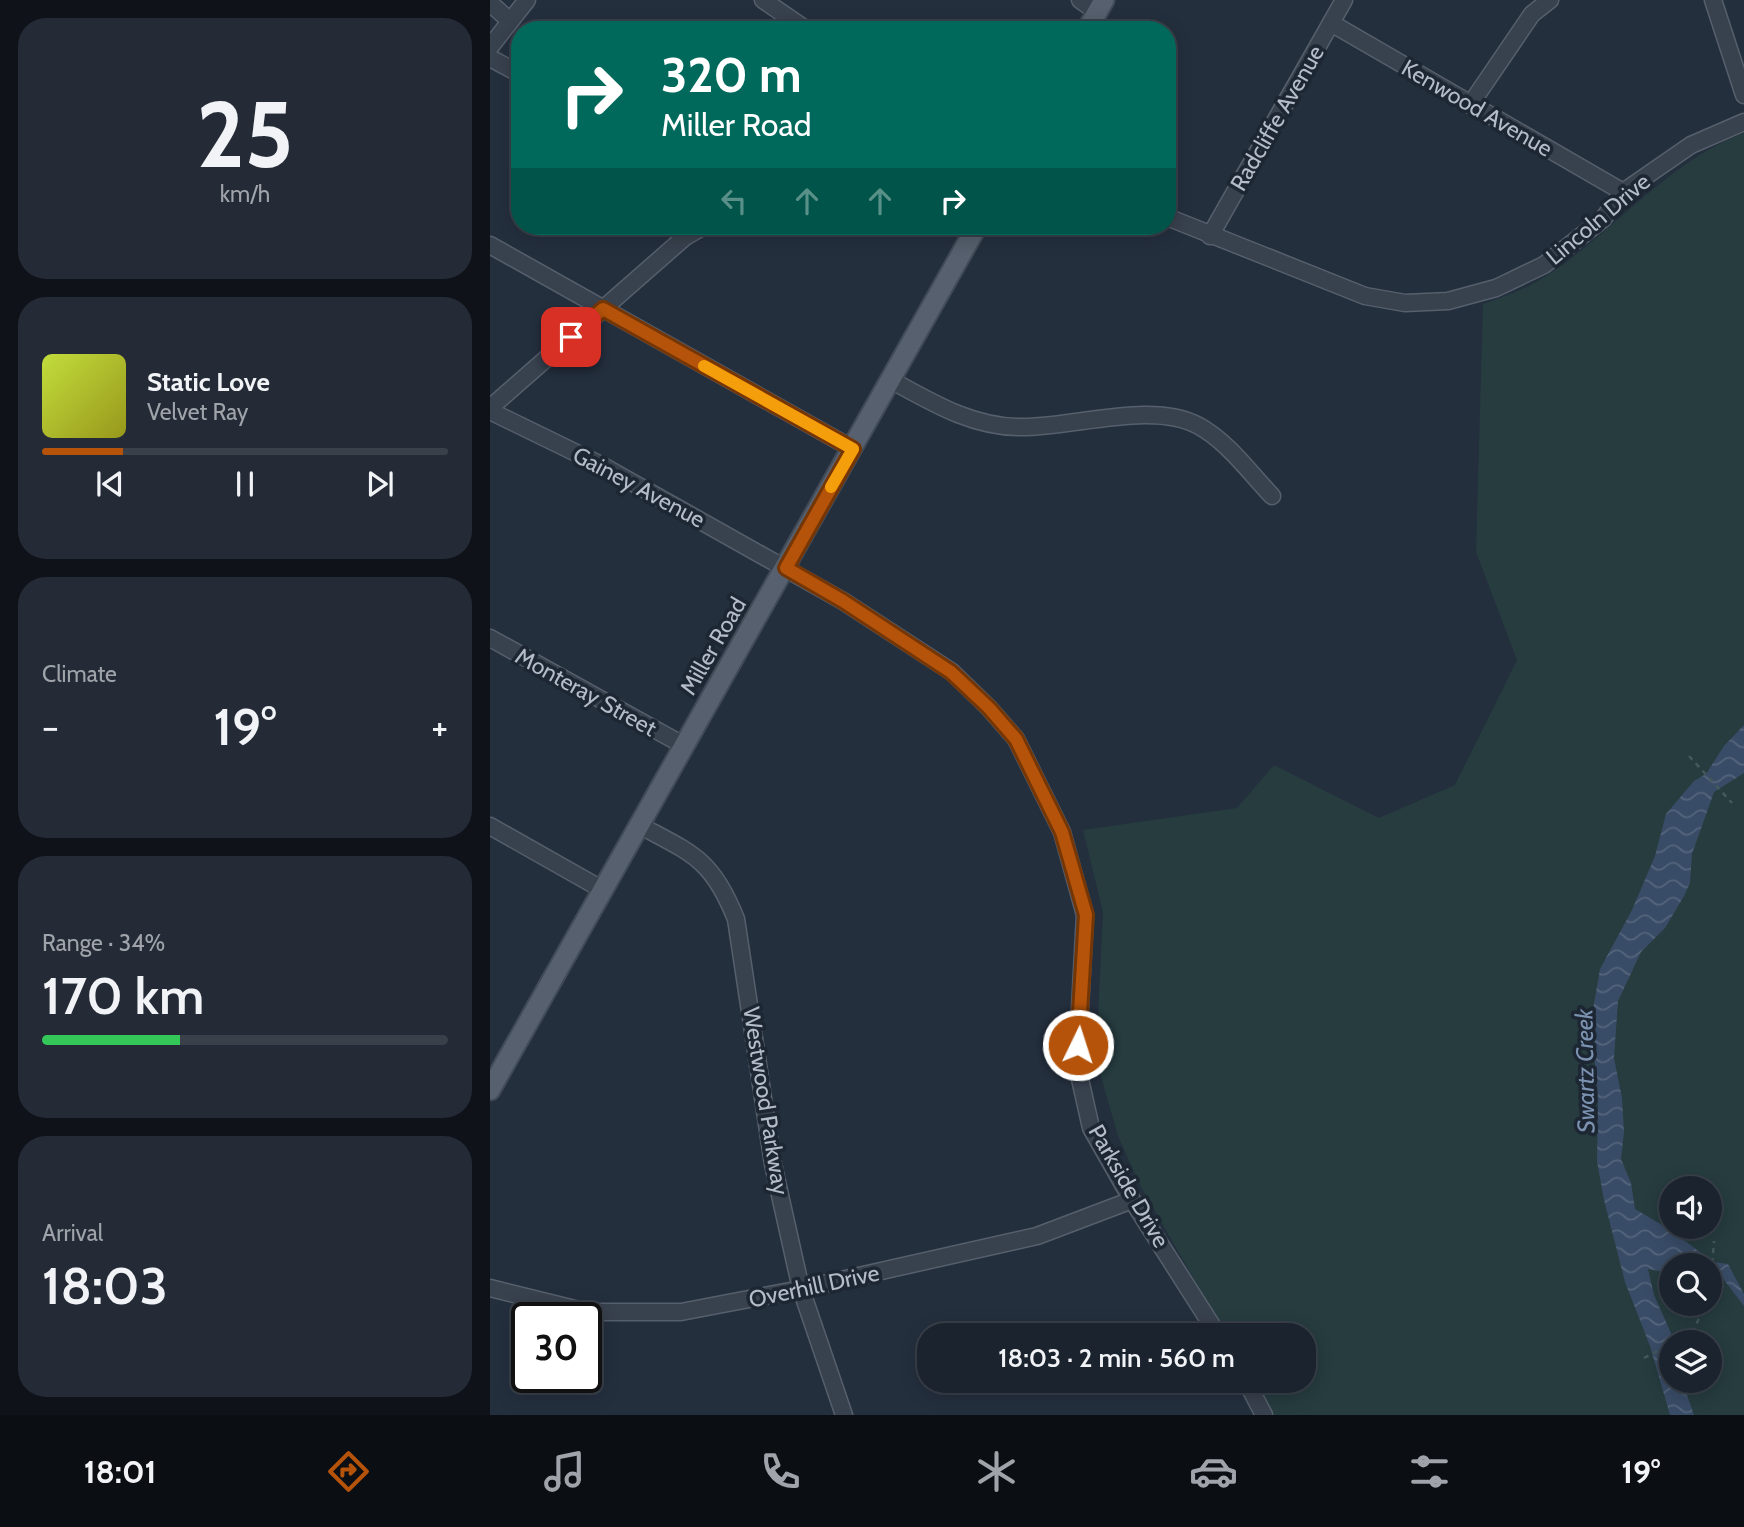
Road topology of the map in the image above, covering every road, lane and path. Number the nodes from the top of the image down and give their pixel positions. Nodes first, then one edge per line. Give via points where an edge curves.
1 (527, 0) edge
2 (763, 0) edge
3 (1080, 0) edge
4 (1344, 0) edge
5 (1550, 0) edge
6 (1713, 0) edge
7 (490, 3) edge
8 (1101, 6) edge
9 (510, 21) junction
10 (794, 21) edge
11 (1331, 23) junction
12 (490, 47) edge
13 (490, 58) edge
14 (511, 69) edge
15 (1744, 95) edge
16 (1470, 105) junction
17 (1744, 122) edge
18 (1623, 192) junction
19 (1176, 221) edge
20 (688, 235) edge
21 (972, 235) edge
22 (1210, 236) junction
23 (490, 245) edge
24 (603, 309) junction
25 (891, 380) junction
26 (490, 409) edge
27 (853, 449) junction
28 (1272, 496) dead end
29 (786, 568) junction
30 (490, 638) edge
31 (683, 745) junction
32 (1689, 756) dead end
33 (1732, 803) dead end
34 (639, 825) junction
35 (490, 826) edge
36 (603, 890) junction
37 (490, 1090) edge
38 (1132, 1200) junction
39 (1714, 1241) dead end
40 (1713, 1253) edge
41 (490, 1288) edge
42 (801, 1289) junction
43 (1210, 1323) edge
44 (1659, 1350) edge
45 (1644, 1358) dead end
46 (1252, 1393) edge
47 (844, 1415) edge
48 (1264, 1415) edge

1 - 9 street
2 - 10 street
3 - 8 street
4 - 11 street, Radcliffe Avenue
5 - 16 street via 1532,13
6 - 15 street
7 - 9 street
9 - 12 street
11 - 16 street, Kenwood Avenue
11 - 22 street, Radcliffe Avenue
13 - 14 street
16 - 18 street, Kenwood Avenue
17 - 18 street, Lincoln Drive via 1691,145
18 - 22 street, Lincoln Drive via 1603,219 1544,265 1496,288 1448,301 1405,303 1365,296
19 - 22 street, Lincoln Drive
20 - 24 street
21 - 25 main road, Miller Road
23 - 24 street
24 - 26 street
24 - 27 street
25 - 27 main road, Miller Road
25 - 28 street via 957,415 1017,428 1123,417 1181,419 1200,426 1224,445
26 - 29 street, Gainey Avenue
27 - 29 main road, Miller Road
29 - 31 main road, Miller Road
29 - 38 street, Parkside Drive via 951,672 1016,739 1034,770 1062,832 1086,915 1078,1045 1091,1128
30 - 31 street, Monteray Street
31 - 34 main road, Miller Road
32 - 33 path
34 - 36 main road, Miller Road
34 - 42 street, Westwood Parkway via 691,851 723,886 736,919 773,1164
35 - 36 street
36 - 37 main road, Miller Road
38 - 42 street, Overhill Drive via 1055,1231
38 - 43 street, Parkside Drive
39 - 40 path
41 - 42 street, Overhill Drive via 587,1312 634,1314 715,1307
42 - 47 street, Westwood Parkway
44 - 45 path
46 - 48 street

